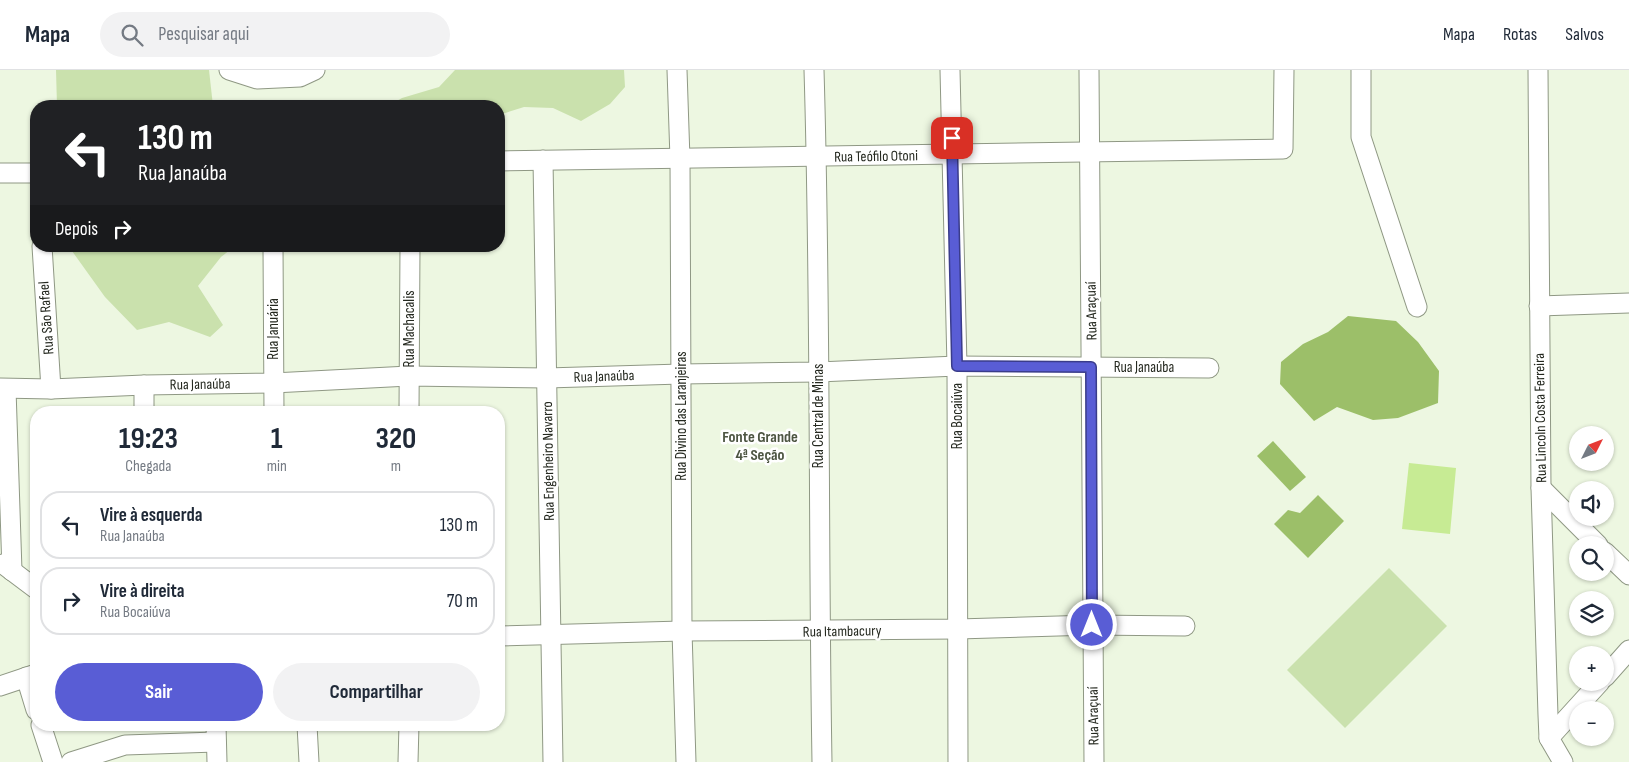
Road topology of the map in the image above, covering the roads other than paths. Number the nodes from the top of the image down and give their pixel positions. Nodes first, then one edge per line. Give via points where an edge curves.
1 (229, 70) edge
2 (315, 70) edge
3 (677, 70) edge
4 (814, 70) edge
5 (950, 70) edge
6 (1089, 70) edge
7 (1284, 70) edge
8 (1361, 70) edge
9 (1538, 70) edge
10 (1089, 153) junction
11 (953, 155) junction
12 (816, 157) junction
13 (680, 159) junction
14 (542, 160) junction
15 (505, 161) edge
16 (0, 173) edge
17 (30, 173) edge
18 (42, 252) edge
19 (273, 252) edge
20 (410, 252) edge
21 (1629, 303) edge
22 (1539, 306) junction
23 (1417, 307) dead end
24 (957, 366) junction
25 (1091, 367) junction
26 (1209, 368) dead end
27 (818, 372) junction
28 (681, 374) junction
29 (409, 376) junction
30 (547, 378) junction
31 (273, 382) junction
32 (144, 384) junction
33 (3, 388) edge
34 (51, 389) junction
35 (144, 406) edge
36 (274, 406) edge
37 (409, 406) edge
38 (1541, 488) junction
39 (1589, 536) edge
40 (1614, 561) edge
41 (6, 566) edge
42 (1629, 576) edge
43 (30, 584) edge
44 (1092, 625) junction
45 (1185, 626) dead end
46 (958, 629) junction
47 (682, 631) junction
48 (820, 631) junction
49 (551, 635) junction
50 (505, 636) edge
51 (1629, 650) edge
52 (1614, 666) edge
53 (30, 675) edge
54 (0, 686) edge
55 (1592, 691) edge
56 (43, 731) edge
57 (307, 731) edge
58 (409, 731) edge
59 (216, 733) edge
60 (1549, 738) junction
61 (53, 762) edge
62 (71, 762) edge
63 (217, 762) edge
64 (309, 762) edge
65 (408, 762) edge
66 (553, 762) edge
67 (686, 762) edge
68 (822, 762) edge
69 (958, 762) edge
70 (1094, 762) edge
71 (1563, 762) edge

1 - 2 street via 257,79 300,77
3 - 13 street, Rua Divino das Laranjeiras
4 - 12 street, Rua Central de Minas
5 - 11 street, Rua Bocaiúva
6 - 10 street, Rua Araçuaí
7 - 10 street, Rua Teófilo Otoni via 1282,150
8 - 23 street via 1361,137
9 - 22 street, Rua Lincoln Costa Ferreira
10 - 11 street, Rua Teófilo Otoni
10 - 25 street, Rua Araçuaí
11 - 12 street, Rua Teófilo Otoni
11 - 24 street, Rua Bocaiúva
12 - 13 street, Rua Teófilo Otoni
12 - 27 street, Rua Central de Minas
13 - 14 street, Rua Teófilo Otoni
13 - 28 street, Rua Divino das Laranjeiras
14 - 15 street, Rua Teófilo Otoni
14 - 30 street, Rua Engenheiro Navarro
16 - 17 street
18 - 34 street, Rua São Rafael
19 - 31 street, Rua Januária
20 - 29 street, Rua Machacalis
21 - 22 street
22 - 38 street, Rua Lincoln Costa Ferreira
24 - 25 street, Rua Janaúba
24 - 27 street, Rua Janaúba
24 - 46 street, Rua Bocaiúva
25 - 26 street, Rua Janaúba
25 - 44 street, Rua Araçuaí
27 - 28 street, Rua Janaúba
27 - 48 street, Rua Central de Minas
28 - 30 street, Rua Janaúba
28 - 47 street, Rua Divino das Laranjeiras
29 - 30 street, Rua Janaúba
29 - 31 street, Rua Janaúba
29 - 37 street, Rua Machacalis
30 - 49 street, Rua Engenheiro Navarro
31 - 32 street, Rua Janaúba
31 - 36 street, Rua Januária
32 - 34 street, Rua Janaúba
32 - 35 street
33 - 34 street, Rua Janaúba
33 - 41 street
38 - 39 street
38 - 60 street, Rua Lincoln Costa Ferreira
40 - 42 street
41 - 43 street
44 - 45 street, Rua Itambacury
44 - 46 street, Rua Itambacury
44 - 70 street, Rua Araçuaí
46 - 48 street, Rua Itambacury
46 - 69 street, Rua Bocaiúva
47 - 48 street, Rua Itambacury
47 - 49 street, Rua Itambacury
47 - 67 street, Rua Divino das Laranjeiras
48 - 68 street, Rua Central de Minas
49 - 50 street, Rua Itambacury
49 - 66 street, Rua Engenheiro Navarro
51 - 52 street
53 - 54 street
55 - 60 street
56 - 61 street
57 - 64 street
58 - 65 street
59 - 62 street via 125,745
59 - 63 street
60 - 71 street, Rua Lincoln Costa Ferreira

